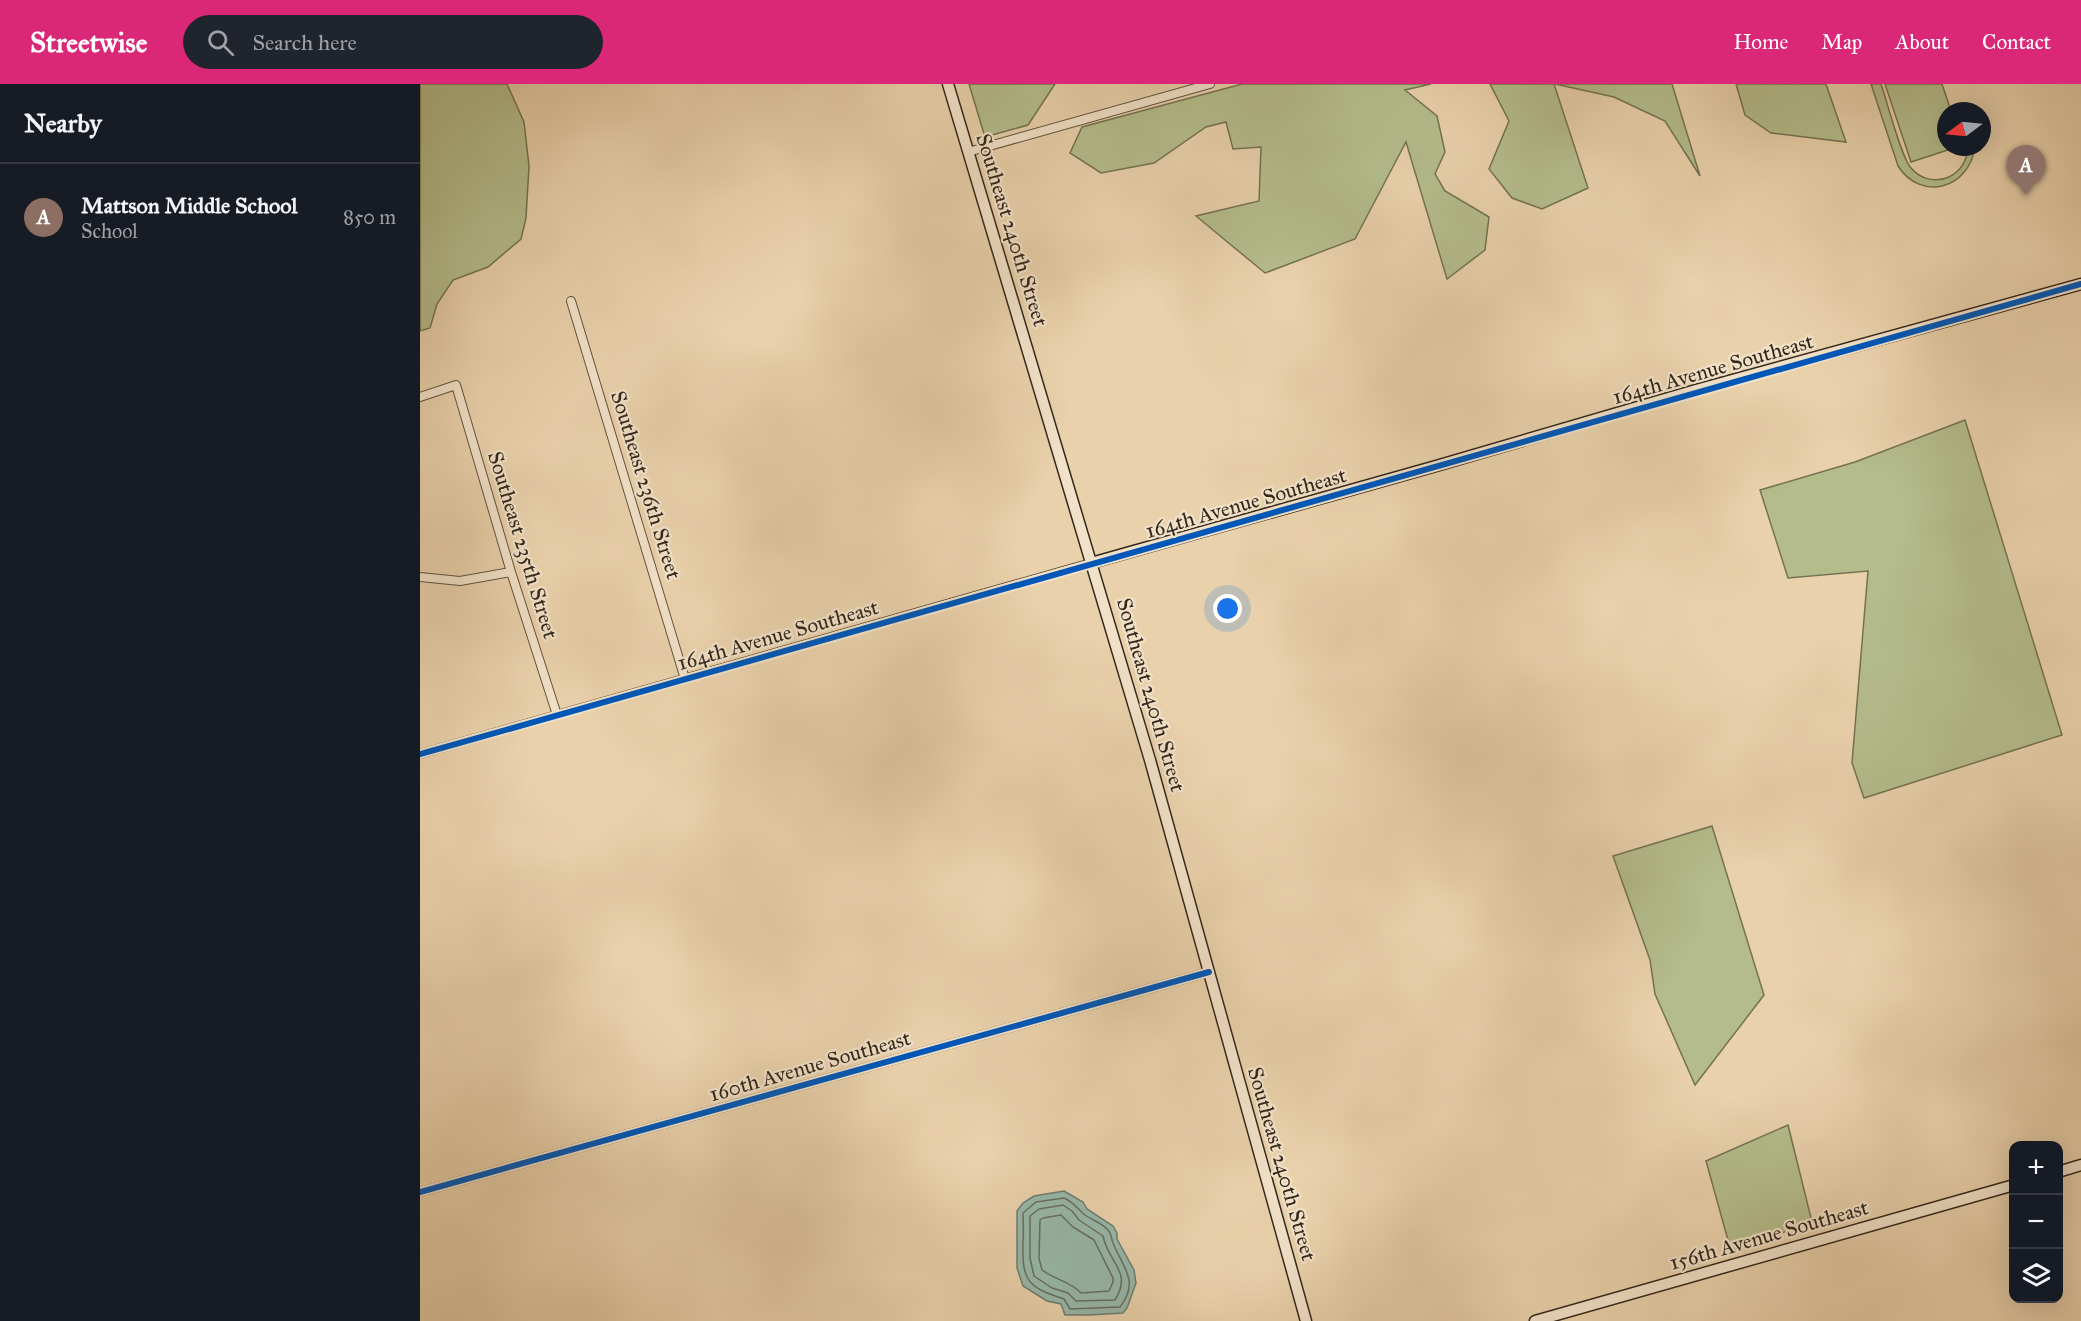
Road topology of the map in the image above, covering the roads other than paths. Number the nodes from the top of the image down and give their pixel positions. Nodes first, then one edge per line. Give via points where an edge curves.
1 (948, 84) edge
2 (1210, 84) edge
3 (968, 152) junction
4 (2081, 284) edge
5 (572, 301) dead end
6 (420, 397) edge
7 (1091, 563) junction
8 (511, 572) junction
9 (420, 577) edge
10 (685, 679) junction
11 (557, 716) junction
12 (420, 754) edge
13 (1209, 972) junction
14 (2081, 1166) edge
15 (2063, 1171) edge
16 (2009, 1186) edge
17 (420, 1192) edge
18 (1306, 1321) edge
19 (1535, 1321) edge

1 - 3 street, Southeast 240th Street
2 - 3 street
3 - 7 street, Southeast 240th Street
4 - 7 street, 164th Avenue Southeast
5 - 10 street, Southeast 236th Street
6 - 8 street, Southeast 235th Street via 456,385
7 - 10 street, 164th Avenue Southeast
7 - 13 street, Southeast 240th Street
8 - 9 street via 460,581
8 - 11 street, Southeast 235th Street
10 - 11 street, 164th Avenue Southeast
11 - 12 street, 164th Avenue Southeast
13 - 17 street, 160th Avenue Southeast
13 - 18 street, Southeast 240th Street
14 - 15 street
16 - 19 street, 156th Avenue Southeast

